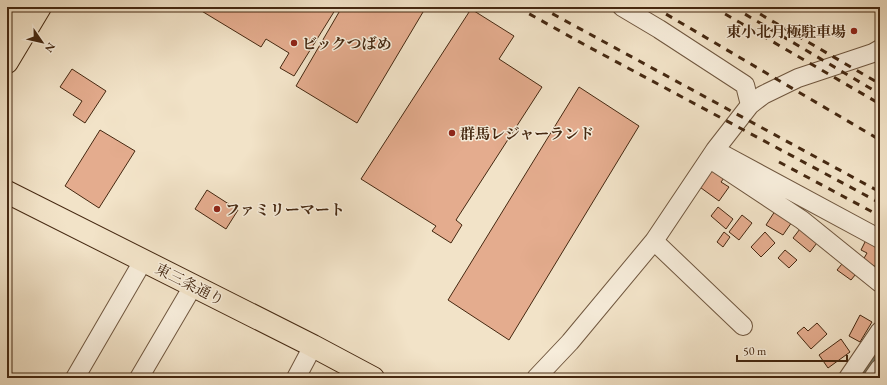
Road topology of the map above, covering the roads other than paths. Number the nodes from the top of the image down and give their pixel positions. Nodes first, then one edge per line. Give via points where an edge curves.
1 (20, 7) edge
2 (40, 7) edge
3 (622, 7) edge
4 (7, 29) edge
5 (880, 49) edge
6 (7, 62) edge
7 (750, 105) junction
8 (713, 154) junction
9 (7, 192) edge
10 (880, 239) edge
11 (654, 241) junction
12 (144, 261) junction
13 (880, 283) edge
14 (193, 286) junction
15 (744, 325) dead end
16 (880, 331) edge
17 (313, 346) junction
18 (880, 368) edge
19 (75, 378) edge
20 (139, 378) edge
21 (296, 378) edge
22 (372, 378) edge
23 (536, 378) edge
24 (848, 378) edge
25 (873, 378) edge

1 - 4 main road
2 - 6 main road
3 - 7 street via 745,85
5 - 7 street via 798,78
7 - 8 street
8 - 10 street
8 - 11 street
8 - 13 street via 807,224
9 - 12 main road, 東三条通り
11 - 15 street via 714,309
11 - 23 street via 570,342
12 - 14 main road, 東三条通り
12 - 19 street
14 - 17 main road, 東三条通り
14 - 20 street
16 - 24 street
17 - 21 street
17 - 22 main road, 東三条通り
18 - 25 street

